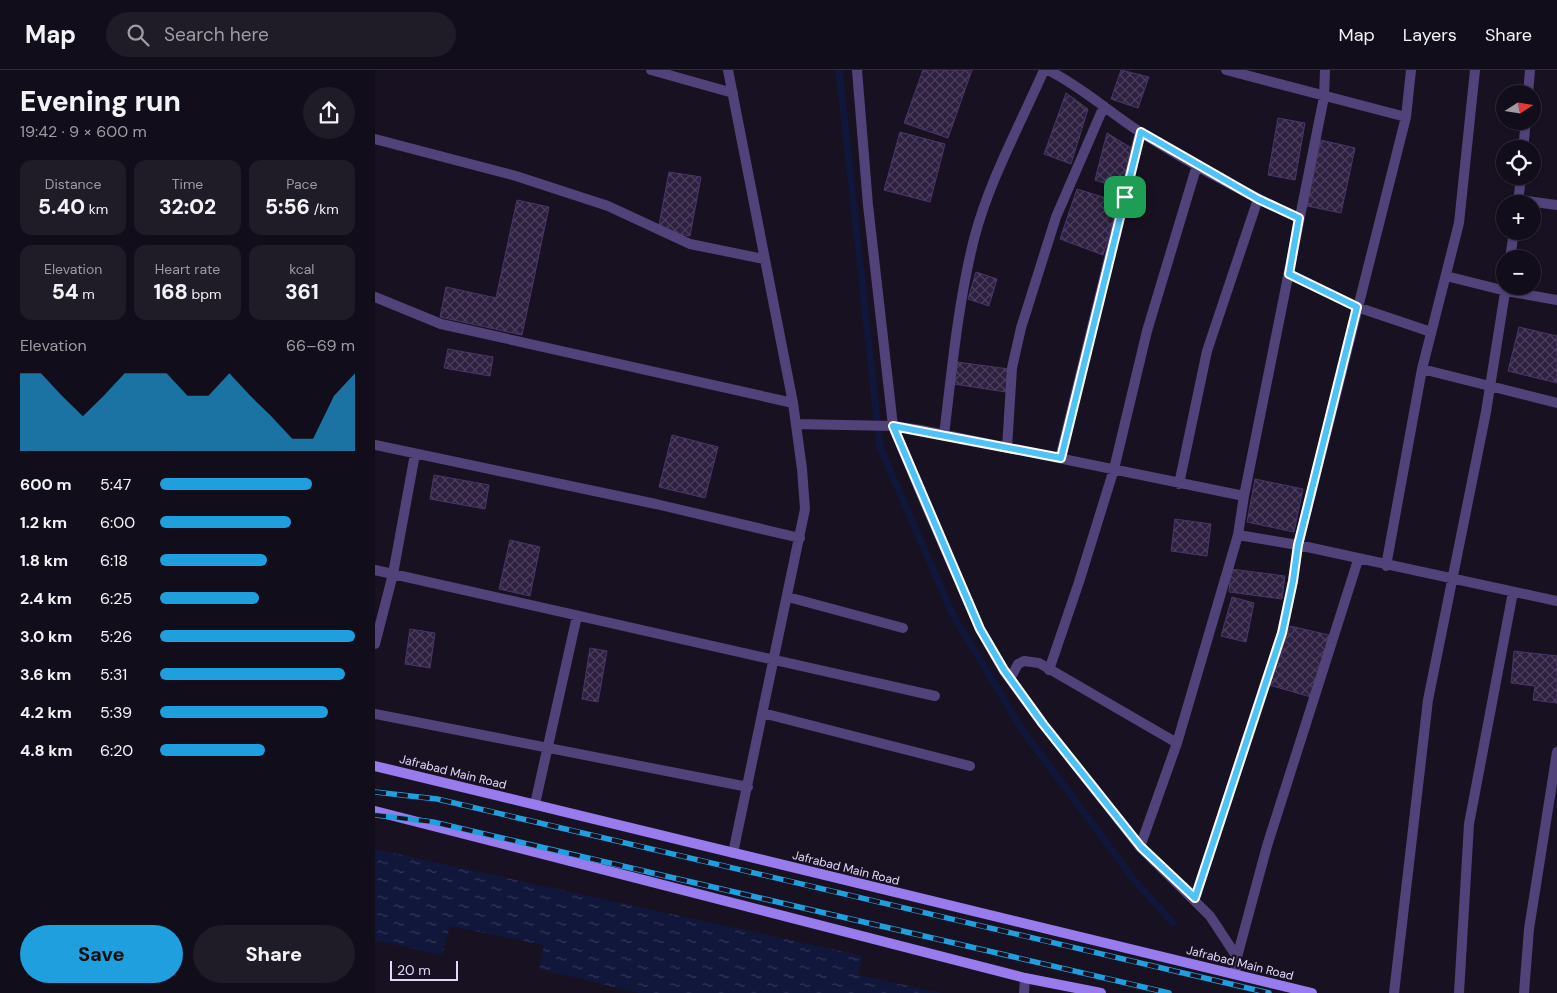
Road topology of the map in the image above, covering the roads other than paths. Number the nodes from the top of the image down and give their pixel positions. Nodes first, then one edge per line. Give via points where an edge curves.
1 (651, 70) edge
2 (728, 70) edge
3 (857, 70) edge
4 (1044, 70) edge
5 (1048, 70) edge
6 (1226, 70) edge
7 (1325, 70) edge
8 (1411, 70) edge
9 (1475, 70) edge
10 (1530, 70) edge
11 (1529, 85) edge
12 (733, 93) junction
13 (1325, 97) junction
14 (1104, 106) junction
15 (1406, 117) junction
16 (1141, 132) junction
17 (375, 139) edge
18 (1197, 165) junction
19 (1258, 199) junction
20 (1541, 204) edge
21 (1557, 205) edge
22 (1299, 218) junction
23 (764, 259) junction
24 (1289, 274) junction
25 (1446, 276) junction
26 (1496, 286) edge
27 (1505, 295) edge
28 (1536, 295) edge
29 (375, 297) edge
30 (1557, 300) edge
31 (1357, 307) junction
32 (1431, 332) junction
33 (1422, 369) junction
34 (1489, 385) junction
35 (793, 403) junction
36 (1557, 403) edge
37 (796, 424) junction
38 (888, 426) junction
39 (944, 435) junction
40 (375, 445) edge
41 (1007, 448) junction
42 (415, 454) junction
43 (1061, 458) junction
44 (1114, 469) junction
45 (1179, 484) junction
46 (1244, 496) junction
47 (1237, 535) junction
48 (800, 538) junction
49 (1298, 545) junction
50 (1358, 560) junction
51 (1386, 566) junction
52 (375, 570) edge
53 (393, 574) junction
54 (1453, 580) junction
55 (1513, 592) junction
56 (788, 597) junction
57 (1557, 601) edge
58 (577, 616) junction
59 (903, 628) dead end
60 (375, 644) edge
61 (775, 660) junction
62 (1049, 670) junction
63 (1011, 679) junction
64 (935, 696) dead end
65 (763, 713) junction
66 (375, 714) edge
67 (1177, 743) junction
68 (548, 746) junction
69 (1557, 752) edge
70 (375, 766) edge
71 (970, 766) dead end
72 (747, 787) junction
73 (535, 804) junction
74 (375, 811) edge
75 (1141, 847) junction
76 (733, 854) junction
77 (1195, 898) junction
78 (1237, 958) junction
79 (1235, 974) junction
80 (1025, 978) junction
81 (1023, 993) edge
82 (1101, 993) edge
83 (1312, 993) edge
84 (1394, 993) edge
85 (1459, 993) edge
86 (1524, 993) edge

1 - 12 street
2 - 12 street
3 - 38 street
4 - 39 street via 994,183 975,237 954,349
5 - 14 street
6 - 13 street
7 - 13 street
8 - 15 street
9 - 25 street via 1459,223
10 - 11 street
12 - 23 street
13 - 15 street
13 - 22 street
14 - 16 street
14 - 41 street via 1056,217 1021,328 1012,368
15 - 31 street
16 - 18 street
16 - 43 street
17 - 23 street via 516,176 608,206 690,244
18 - 19 street
18 - 44 street via 1147,331
19 - 22 street
19 - 45 street via 1207,351
20 - 21 street
22 - 24 street
23 - 35 street
24 - 31 street
24 - 46 street
25 - 26 street
25 - 32 street
27 - 34 street
28 - 30 street
29 - 35 street via 441,324
31 - 32 street
31 - 49 street
32 - 33 street
33 - 34 street
33 - 51 street
34 - 36 street
34 - 54 street
35 - 37 street
37 - 38 street
37 - 48 street via 805,509
38 - 39 street
38 - 63 street via 980,629
39 - 41 street
40 - 42 street
41 - 43 street
42 - 48 street
42 - 53 street
43 - 44 street
44 - 45 street
44 - 62 street
45 - 46 street
46 - 47 street
47 - 49 street
47 - 67 street
48 - 56 street
49 - 50 street
49 - 77 street via 1282,633
50 - 51 street
50 - 78 street via 1267,846
51 - 54 street
52 - 53 street
53 - 58 street
53 - 60 street
54 - 55 street
54 - 84 street via 1428,700
55 - 57 street
55 - 85 street via 1469,824
56 - 59 street
56 - 61 street
58 - 61 street
58 - 68 street
61 - 64 street
61 - 65 street
62 - 63 street via 1039,663 1024,660 1018,664
62 - 67 street
63 - 75 street
65 - 71 street
65 - 72 street
66 - 68 street
67 - 75 street
68 - 72 street
68 - 73 street
69 - 86 street via 1529,929
70 - 73 main road, Jafrabad Main Road
72 - 76 street
73 - 76 main road, Jafrabad Main Road
74 - 80 main road
75 - 77 street
76 - 79 main road, Jafrabad Main Road
77 - 78 street via 1225,935
78 - 79 street
79 - 83 main road, Jafrabad Main Road
80 - 81 street
80 - 82 main road

